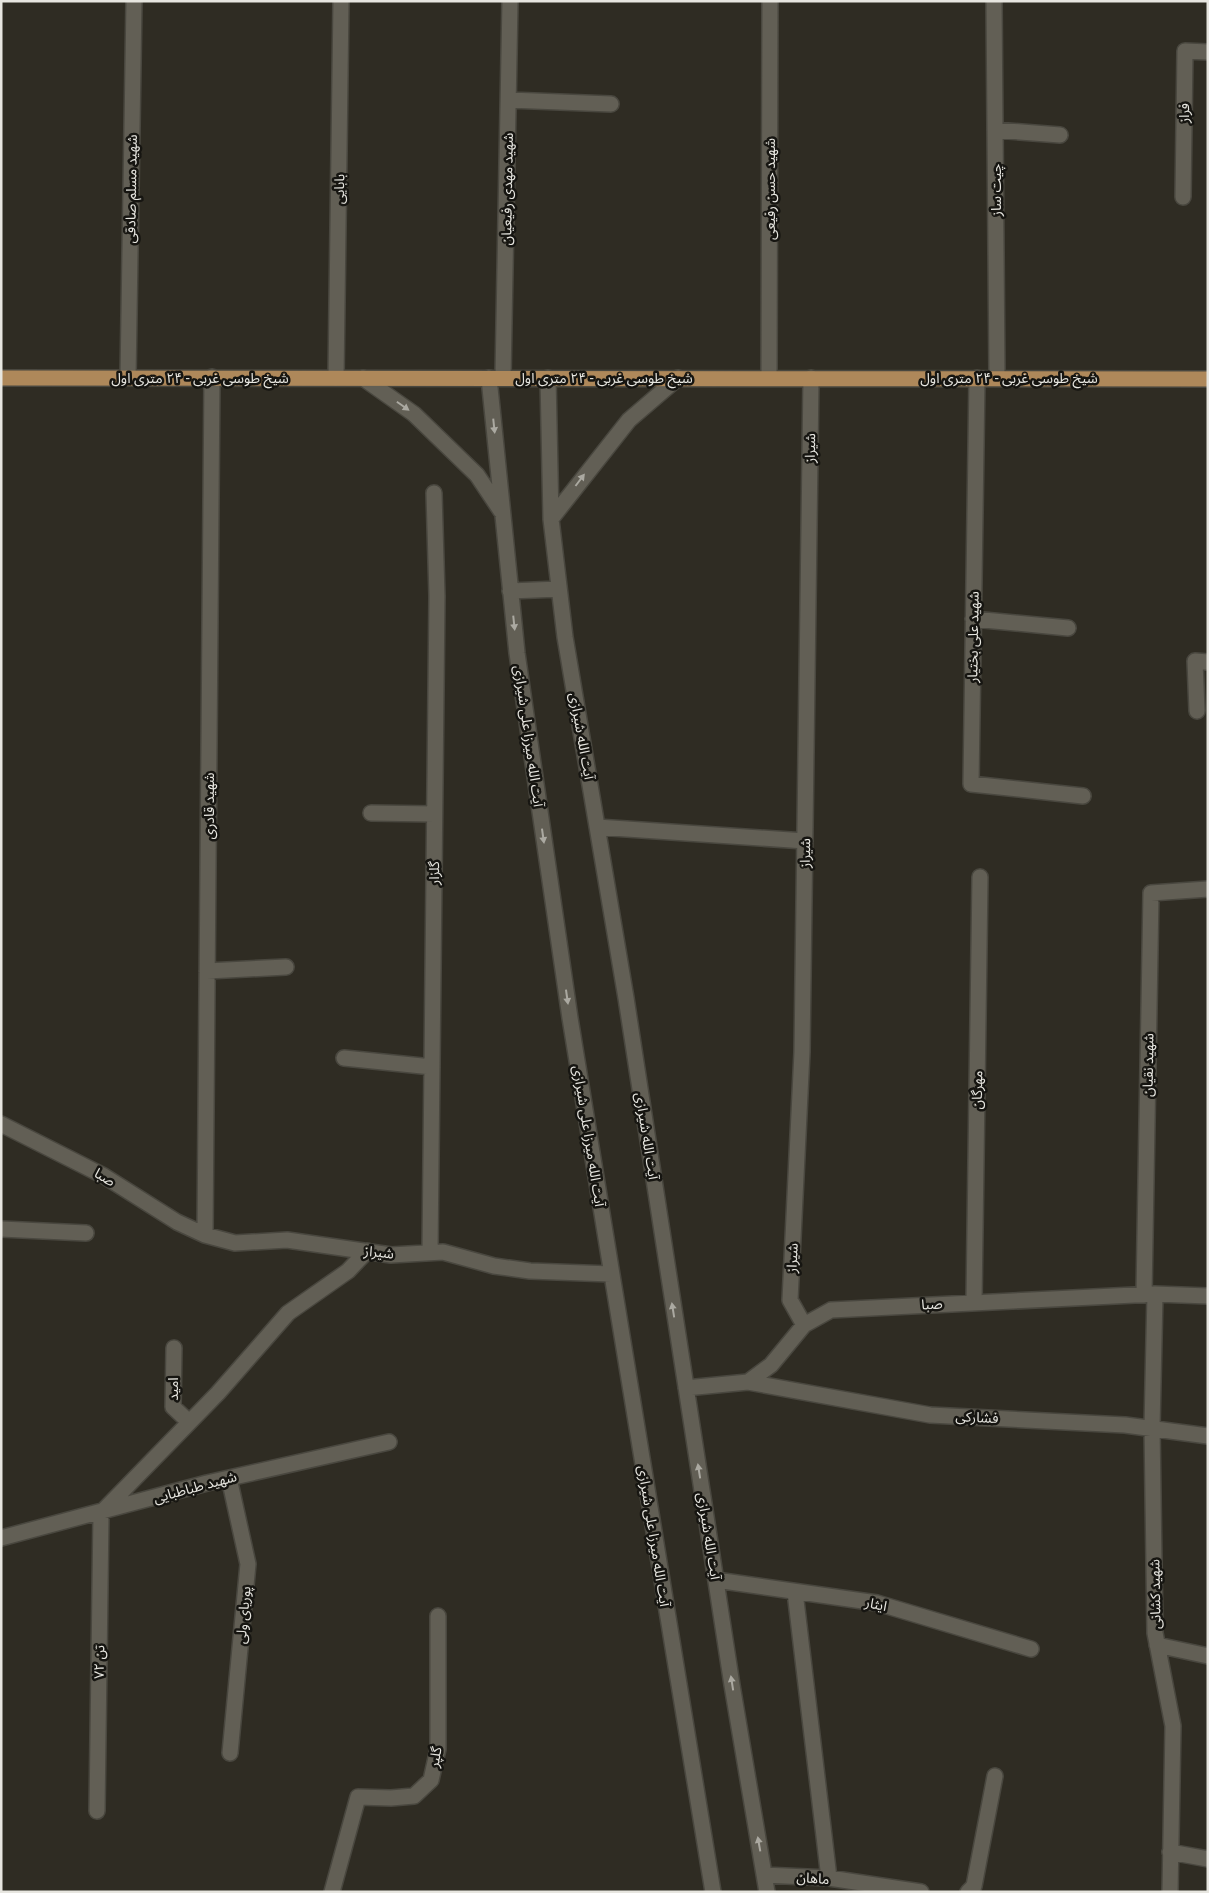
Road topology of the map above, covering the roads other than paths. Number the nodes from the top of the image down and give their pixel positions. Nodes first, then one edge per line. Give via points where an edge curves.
1 (134, 1) edge
2 (341, 1) edge
3 (510, 1) edge
4 (770, 1) edge
5 (994, 1) edge
6 (1208, 52) edge
7 (509, 100) junction
8 (611, 104) dead end
9 (995, 130) junction
10 (1060, 135) dead end
11 (1183, 197) dead end
12 (212, 377) junction
13 (1, 378) edge
14 (128, 378) junction
15 (336, 378) junction
16 (363, 378) junction
17 (496, 378) junction
18 (548, 378) junction
19 (678, 378) junction
20 (769, 378) junction
21 (811, 378) junction
22 (977, 378) junction
23 (997, 378) junction
24 (1208, 379) edge
25 (434, 493) dead end
26 (502, 512) junction
27 (551, 519) junction
28 (559, 589) junction
29 (510, 591) junction
30 (973, 620) junction
31 (1068, 628) dead end
32 (1208, 662) edge
33 (1197, 711) dead end
34 (1083, 796) dead end
35 (371, 813) dead end
36 (434, 814) junction
37 (597, 827) junction
38 (805, 841) junction
39 (980, 877) dead end
40 (1208, 889) edge
41 (286, 967) dead end
42 (207, 971) junction
43 (344, 1058) dead end
44 (432, 1067) junction
45 (1, 1124) edge
46 (1, 1229) edge
47 (86, 1233) dead end
48 (205, 1235) junction
49 (367, 1251) junction
50 (430, 1252) junction
51 (612, 1274) junction
52 (1149, 1294) junction
53 (1208, 1296) edge
54 (974, 1302) junction
55 (804, 1324) junction
56 (174, 1348) dead end
57 (748, 1382) junction
58 (686, 1388) junction
59 (189, 1422) junction
60 (1152, 1427) junction
61 (1208, 1436) edge
62 (389, 1442) dead end
63 (229, 1478) junction
64 (101, 1513) junction
65 (1, 1538) edge
66 (716, 1580) junction
67 (795, 1592) junction
68 (438, 1616) dead end
69 (1157, 1645) junction
70 (1031, 1649) dead end
71 (1208, 1656) edge
72 (230, 1754) dead end
73 (995, 1776) dead end
74 (97, 1811) dead end
75 (1170, 1852) junction
76 (1208, 1859) edge
77 (764, 1875) junction
78 (829, 1878) junction
79 (332, 1892) edge
80 (713, 1892) edge
81 (767, 1892) edge
82 (921, 1892) edge
83 (968, 1892) edge
84 (1170, 1892) edge

1 - 14 street, شهید مسلم صادقی
2 - 15 street, بابایی
3 - 7 street, شهید مهدی رفیعیان
4 - 20 street, شهید حسن رفیعی
5 - 9 street, چیت ساز
6 - 11 street, فراز via 1185,51
7 - 8 street
7 - 17 street, شهید مهدی رفیعیان
9 - 10 street
9 - 23 street, چیت ساز
12 - 14 main road, شیخ طوسی غربی - ۲۴ متری اول
12 - 15 main road, شیخ طوسی غربی - ۲۴ متری اول
12 - 42 street, شهید قادری
13 - 14 main road, شیخ طوسی غربی - ۲۴ متری اول
15 - 16 main road, شیخ طوسی غربی - ۲۴ متری اول
16 - 17 main road, شیخ طوسی غربی - ۲۴ متری اول
16 -> 26 street via 414,414 435,434 477,475
17 - 18 main road, شیخ طوسی غربی - ۲۴ متری اول
17 -> 26 street, آیت الله میرزا علی شیرازی
18 - 19 main road, شیخ طوسی غربی - ۲۴ متری اول
18 - 27 street, آیت الله شیرازی
19 - 20 main road, شیخ طوسی غربی - ۲۴ متری اول
27 -> 19 street via 629,420
20 - 21 main road, شیخ طوسی غربی - ۲۴ متری اول
21 - 22 main road, شیخ طوسی غربی - ۲۴ متری اول
21 - 38 street, شیراز
22 - 23 main road, شیخ طوسی غربی - ۲۴ متری اول
22 - 30 street, شهید علی بختیار
23 - 24 main road, شیخ طوسی غربی - ۲۴ متری اول
25 - 36 street, گلزار via 437,596
26 - 29 street, آیت الله میرزا علی شیرازی
27 - 28 street, آیت الله شیرازی
28 - 29 street
28 - 37 street, آیت الله شیرازی
29 -> 51 street, آیت الله میرزا علی شیرازی via 570,1018
30 - 31 street
30 - 34 street, شهید علی بختیار via 971,784
32 - 33 street via 1195,661
35 - 36 street
36 - 44 street, گلزار
37 - 38 street
58 -> 37 street, آیت الله شیرازی
38 - 55 street, شیراز via 802,1052 790,1300
39 - 54 street, مهرگان
40 - 52 street, شهید نقیان via 1150,893
41 - 42 street
42 - 48 street, شهید قادری
43 - 44 street
44 - 50 street, گلزار
45 - 48 street, صبا via 104,1176 177,1222
46 - 47 street
48 - 49 street, شیراز via 234,1243 287,1240
49 - 50 street, شیراز via 391,1255
49 - 59 street via 348,1271 288,1313
50 - 51 street, شیراز via 530,1271
51 - 80 street, آیت الله میرزا علی شیرازی
52 - 53 street, صبا
52 - 54 street, صبا
52 - 60 street, شهید کشانی
54 - 55 street, صبا via 831,1310
55 - 57 street, صبا via 771,1365
56 - 59 street, امید via 173,1407
57 - 58 street
57 - 60 street, فشارکی via 930,1415
66 -> 58 street, آیت الله شیرازی
59 - 64 street
60 - 61 street, فشارکی
60 - 69 street, شهید کشانی
62 - 63 street, شهید طباطبایی
63 - 64 street, شهید طباطبایی
63 - 72 street, پوریای ولی via 248,1564
64 - 65 street, شهید طباطبایی
64 - 74 street, ۷۲ تن
66 - 67 street, ایثار
77 -> 66 street, آیت الله شیرازی
67 - 70 street, ایثار via 877,1603
67 - 78 street
68 - 79 street, گلپر via 438,1749 431,1780 414,1796 358,1797
69 - 71 street
69 - 75 street, شهید کشانی via 1173,1726
73 - 83 street via 974,1886
75 - 76 street
75 - 84 street, شهید کشانی
77 - 78 street, ماهان
77 - 81 street, آیت الله شیرازی
78 - 82 street, ماهان

